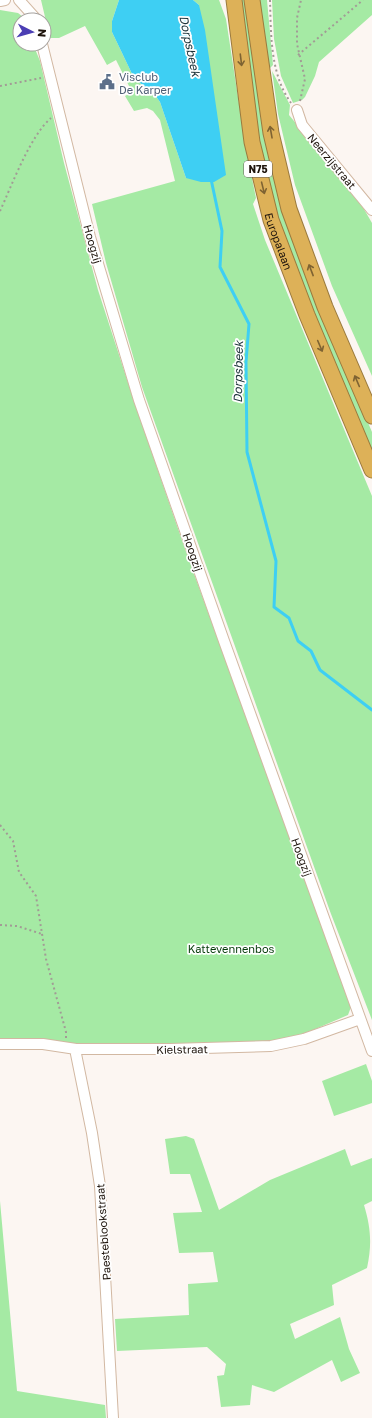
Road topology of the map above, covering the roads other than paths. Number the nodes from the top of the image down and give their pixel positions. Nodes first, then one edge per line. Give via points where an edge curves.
1 (5, 0) edge
2 (18, 0) edge
3 (226, 0) edge
4 (234, 0) edge
5 (252, 0) edge
6 (0, 1) edge
7 (29, 12) edge
8 (236, 21) junction
9 (44, 52) edge
10 (296, 105) road end
11 (372, 210) edge
12 (372, 416) edge
13 (372, 470) edge
14 (360, 1018) junction
15 (0, 1044) edge
16 (75, 1049) junction
17 (372, 1051) edge
18 (113, 1418) edge

1 - 6 street
2 - 7 street
3 - 8 highway
4 - 8 highway, Europalaan / N75
12 -> 5 highway, Europalaan / N75 via 325,307 288,209 270,134
8 -> 13 highway, Europalaan / N75 via 252,142 271,220 307,315
9 - 14 street, Hoogzij via 90,237 139,400
10 - 11 street, Neerzijstraat via 302,125
14 - 16 street, Kielstraat via 304,1040 271,1046
14 - 17 street, Hoogzij
15 - 16 street, Kielstraat via 43,1044
16 - 18 street, Paesteblookstraat via 100,1186

